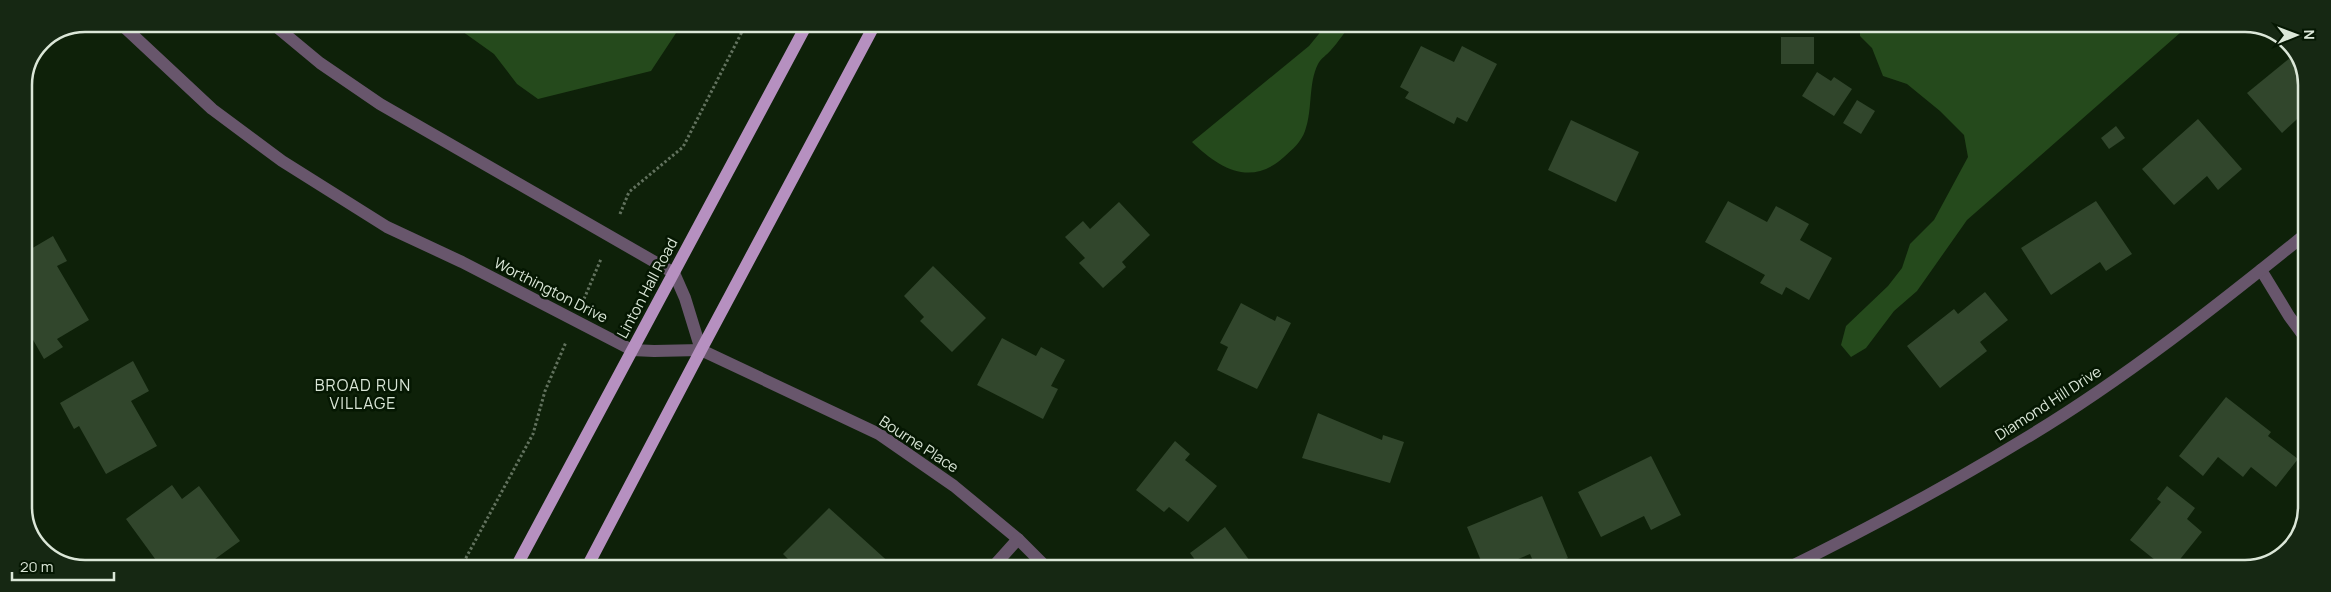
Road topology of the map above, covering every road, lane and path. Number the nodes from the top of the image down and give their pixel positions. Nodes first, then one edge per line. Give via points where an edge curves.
1 (129, 32) edge
2 (283, 32) edge
3 (742, 32) edge
4 (803, 32) edge
5 (871, 32) edge
6 (610, 237) junction
7 (2298, 240) edge
8 (2261, 270) junction
9 (674, 273) junction
10 (575, 321) junction
11 (2298, 328) edge
12 (632, 350) junction
13 (700, 350) junction
14 (1018, 539) junction
15 (465, 560) edge
16 (520, 560) edge
17 (592, 560) edge
18 (999, 560) edge
19 (1039, 560) edge
20 (1804, 560) edge

1 - 10 street, Worthington Drive via 212,110 282,161 388,227
2 - 6 street via 320,63 380,104
3 - 6 path via 683,147 630,192
4 - 9 main road, Linton Hall Road
5 - 13 main road
6 - 9 street
6 - 10 path
7 - 8 street, Diamond Hill Drive
8 - 11 street
8 - 20 street, Diamond Hill Drive via 2111,382 2027,438 1886,519
9 - 12 main road, Linton Hall Road
9 - 13 street
10 - 12 street, Worthington Drive
10 - 15 path via 545,391 533,434
12 - 13 street, Worthington Drive
12 - 16 main road, Linton Hall Road
13 - 14 street, Bourne Place via 879,434 954,486
13 - 17 main road
14 - 18 street
14 - 19 street, Bourne Place

